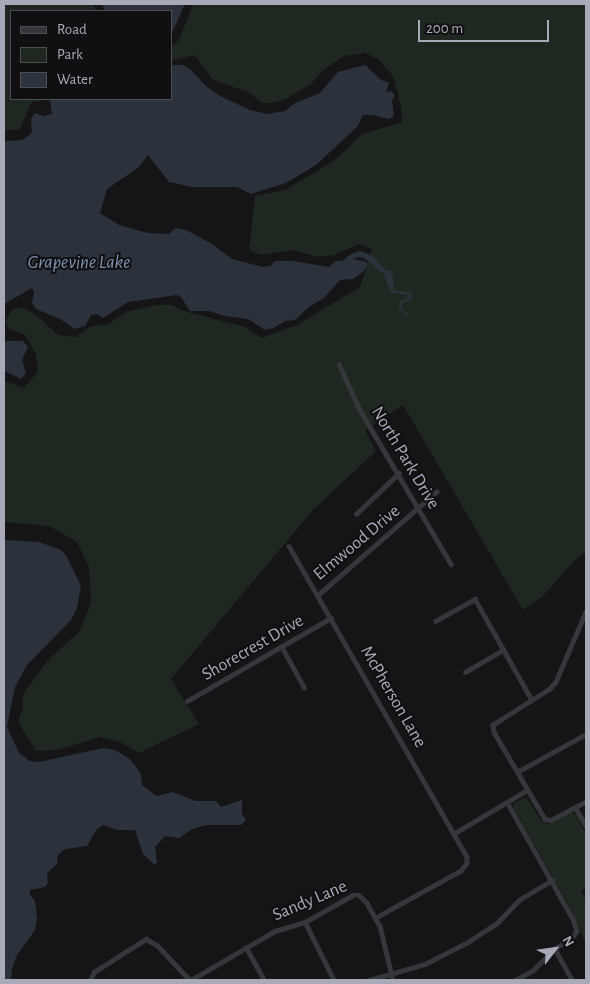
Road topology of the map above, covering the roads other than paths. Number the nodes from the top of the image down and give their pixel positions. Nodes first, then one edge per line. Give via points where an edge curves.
1 (338, 364) dead end
2 (399, 473) junction
3 (436, 492) dead end
4 (419, 508) junction
5 (356, 514) dead end
6 (289, 546) dead end
7 (451, 564) dead end
8 (318, 595) junction
9 (586, 612) edge
10 (332, 618) junction
11 (585, 619) edge
12 (435, 621) dead end
13 (282, 646) junction
14 (503, 650) junction
15 (465, 672) dead end
16 (304, 687) dead end
17 (532, 700) junction
18 (187, 701) dead end
19 (586, 734) edge
20 (517, 772) junction
21 (527, 790) junction
22 (586, 801) edge
23 (507, 802) junction
24 (575, 807) junction
25 (586, 826) edge
26 (455, 834) junction
27 (552, 880) junction
28 (376, 918) junction
29 (305, 922) junction
30 (246, 948) junction
31 (555, 950) junction
32 (391, 973) junction
33 (91, 978) edge
34 (191, 980) edge
35 (264, 980) edge
36 (334, 980) edge
37 (369, 980) edge
38 (393, 980) edge
39 (516, 980) edge
40 (572, 980) edge

1 - 2 street, North Park Drive via 360,410
2 - 4 street, North Park Drive
2 - 5 street
3 - 4 street, Elmwood Drive
4 - 7 street, North Park Drive
4 - 8 street, Elmwood Drive
6 - 8 street, McPherson Lane
8 - 10 street, McPherson Lane
9 - 11 street
10 - 13 street, Shorecrest Drive
10 - 26 street, McPherson Lane
11 - 17 street via 556,682
12 - 14 street via 475,599
13 - 16 street
13 - 18 street, Shorecrest Drive
14 - 15 street
14 - 17 street
17 - 20 street via 492,725
19 - 20 street
20 - 21 street
21 - 23 street
21 - 24 street via 542,816 548,820
22 - 24 street
23 - 26 street
23 - 27 street
24 - 25 street
26 - 28 street, McPherson Lane via 467,856 468,863 461,871
27 - 31 street via 577,930
27 - 32 street via 520,900 496,924 468,942 425,964
28 - 29 street, Sandy Lane via 364,898 353,896
28 - 32 street, Sandy Lane
29 - 30 street, Sandy Lane via 275,931
29 - 36 street
30 - 34 street, Sandy Lane
30 - 35 street
31 - 39 street via 533,971
31 - 40 street
32 - 37 street
32 - 38 street, Sandy Lane
33 - 34 street via 94,972 142,941 150,940

